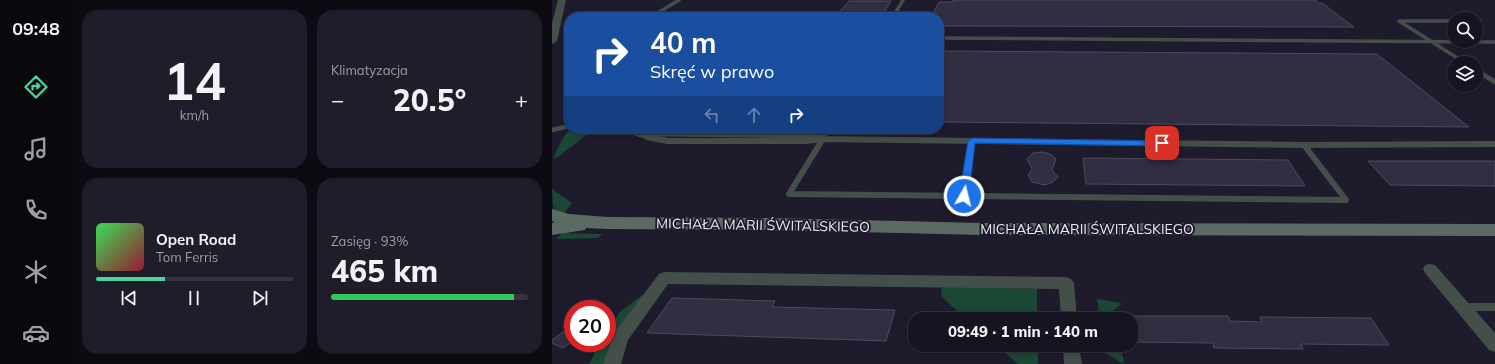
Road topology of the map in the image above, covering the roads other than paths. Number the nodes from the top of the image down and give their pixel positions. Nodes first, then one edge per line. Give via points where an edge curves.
1 (562, 0) edge
2 (679, 0) edge
3 (903, 0) edge
4 (659, 12) edge
5 (896, 12) edge
6 (1447, 21) edge
7 (944, 38) edge
8 (552, 41) edge
9 (1431, 42) junction
10 (1495, 42) edge
11 (1454, 56) edge
12 (1483, 74) edge
13 (1495, 82) edge
14 (564, 127) edge
15 (552, 130) edge
16 (637, 134) edge
17 (826, 134) edge
18 (823, 139) junction
19 (972, 141) junction
20 (1495, 144) edge
21 (1304, 145) junction
22 (964, 196) junction
23 (552, 215) edge
24 (608, 223) junction
25 (552, 229) edge
26 (1495, 230) edge
27 (1430, 269) dead end
28 (1463, 307) junction
29 (1495, 307) edge
30 (1068, 312) edge
31 (1495, 345) edge
32 (1072, 352) edge
33 (612, 364) edge
34 (1073, 364) edge

1 - 8 street
2 - 4 lane
3 - 5 lane
6 - 9 lane via 1398,21
7 - 9 lane
9 - 10 lane
9 - 11 lane
12 - 13 lane
14 - 15 lane
16 - 18 lane via 668,141
17 - 18 lane
18 - 19 lane
18 - 22 lane via 789,194
19 - 21 lane
19 - 22 lane
20 - 21 lane
21 - 22 lane via 1346,200
23 - 24 main road, MICHAŁA MARII ŚWITALSKIEGO via 569,220
24 - 25 main road, MICHAŁA MARII ŚWITALSKIEGO
24 - 26 main road, MICHAŁA MARII ŚWITALSKIEGO via 1064,230
27 - 28 street
28 - 29 lane
28 - 31 street
30 - 33 street via 1066,283 664,278 621,337
32 - 34 street

